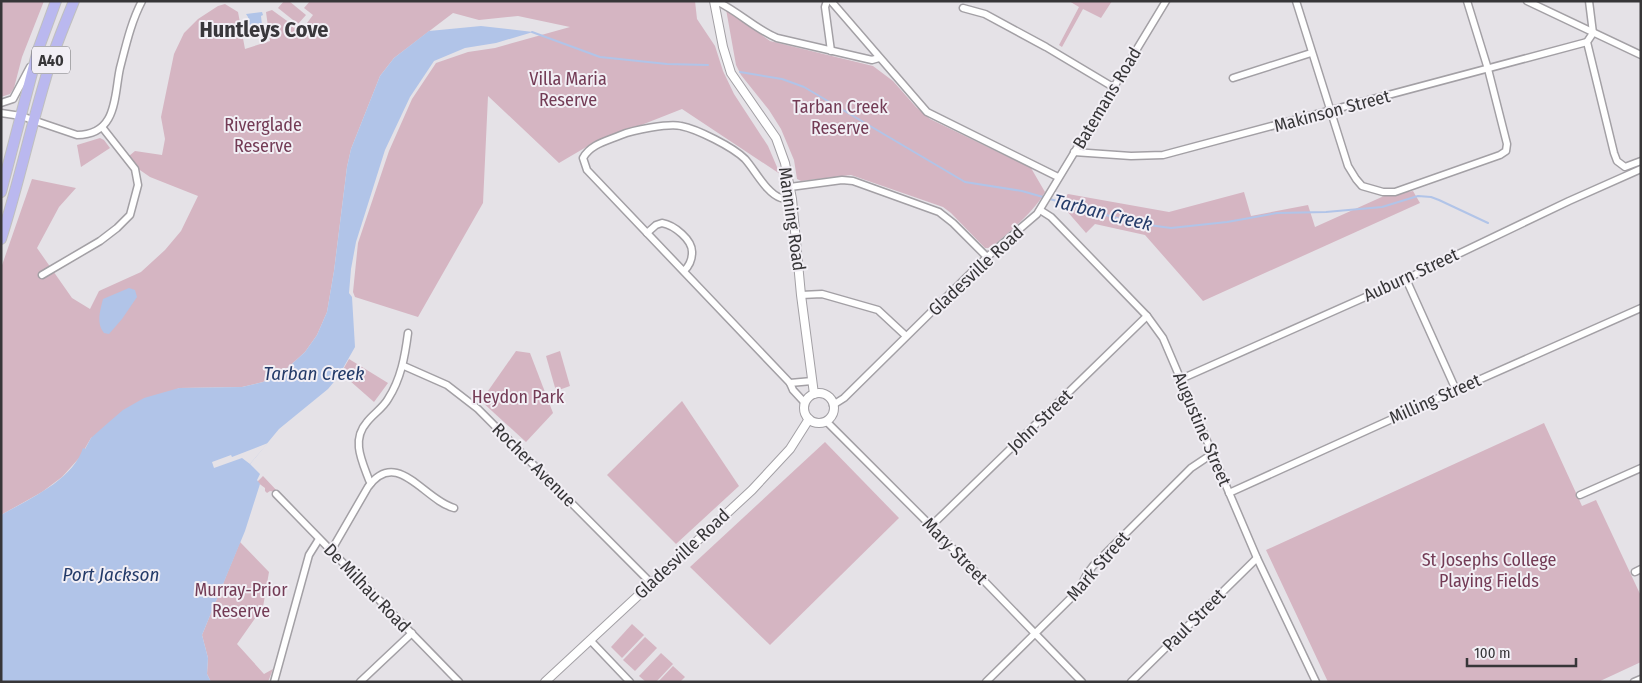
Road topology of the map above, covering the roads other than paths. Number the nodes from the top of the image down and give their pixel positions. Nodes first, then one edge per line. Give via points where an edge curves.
1 (56, 1) edge
2 (74, 1) edge
3 (142, 1) edge
4 (715, 1) edge
5 (827, 1) edge
6 (831, 1) edge
7 (1166, 1) edge
8 (1296, 1) edge
9 (1467, 1) edge
10 (1527, 1) edge
11 (1589, 1) edge
12 (963, 8) dead end
13 (1593, 33) junction
14 (1588, 42) junction
15 (38, 50) junction
16 (830, 50) junction
17 (1311, 53) junction
18 (1641, 55) edge
19 (879, 58) junction
20 (1488, 69) junction
21 (1233, 78) dead end
22 (1113, 87) junction
23 (1, 103) edge
24 (1330, 111) junction
25 (1, 113) edge
26 (21, 116) junction
27 (34, 120) junction
28 (102, 127) junction
29 (1074, 152) junction
30 (1641, 161) edge
31 (1641, 169) edge
32 (1058, 177) junction
33 (790, 187) junction
34 (1, 192) edge
35 (1048, 194) joint
36 (792, 198) junction
37 (1041, 208) junction
38 (646, 233) junction
39 (1, 239) edge
40 (988, 257) junction
41 (684, 271) junction
42 (42, 275) dead end
43 (1406, 279) junction
44 (801, 295) junction
45 (1641, 308) edge
46 (1147, 316) junction
47 (408, 333) dead end
48 (906, 336) junction
49 (404, 366) junction
50 (1181, 379) junction
51 (812, 381) junction
52 (790, 383) junction
53 (1456, 390) junction
54 (814, 394) junction
55 (805, 403) junction
56 (833, 405) junction
57 (809, 419) junction
58 (826, 421) junction
59 (1212, 454) junction
60 (1641, 468) edge
61 (370, 481) junction
62 (1229, 493) junction
63 (276, 494) dead end
64 (1580, 495) dead end
65 (454, 508) dead end
66 (931, 526) junction
67 (319, 539) junction
68 (332, 551) junction
69 (1257, 558) junction
70 (651, 583) junction
71 (412, 633) junction
72 (1035, 634) junction
73 (590, 640) junction
74 (1641, 678) edge
75 (274, 682) edge
76 (360, 682) edge
77 (459, 682) edge
78 (545, 682) edge
79 (630, 682) edge
80 (986, 682) edge
81 (1082, 682) edge
82 (1131, 682) edge
83 (1316, 682) edge
84 (1634, 682) edge

1 - 15 highway, A40
2 - 27 highway, A40 via 55,46
3 - 28 street via 128,37 114,107
4 - 16 street via 728,6 771,36
4 - 33 street, Manning Road via 727,64 776,138
5 - 16 street
6 - 19 street
7 - 22 street, Batemans Road
8 - 17 street
9 - 20 street
10 - 13 street
11 - 13 street
12 - 22 street via 985,14
13 - 14 street
13 - 18 street
14 - 20 street, Makinson Street
14 - 30 street via 1614,154 1625,167
15 - 23 street via 16,96
15 - 26 highway, A40
16 - 19 street via 872,60
17 - 21 street
17 - 24 street
19 - 32 street via 927,112
20 - 24 street, Makinson Street
20 - 24 street via 1506,151 1395,192 1373,190 1362,186 1356,179 1348,166
22 - 29 street, Batemans Road
24 - 29 street, Makinson Street via 1163,156
25 - 26 street
26 - 27 street
26 - 34 highway, A40
27 - 28 street via 78,135
27 - 39 highway, A40
28 - 42 street via 135,169 138,185 130,214 100,241
29 - 32 street, Batemans Road
31 - 43 street, Auburn Street
32 - 35 street, Batemans Road
33 - 36 street, Manning Road
33 - 40 street via 853,181 939,212
35 - 37 street, Gladesville Road
36 - 38 street via 779,197 771,192 735,150 680,125 626,133 587,150 583,158 587,170
36 - 44 street, Manning Road
37 - 40 street, Gladesville Road
37 - 46 street, Augustine Street
38 - 41 street
38 - 41 street via 662,222 674,228 690,244 693,252
40 - 48 street, Gladesville Road
41 - 52 street
43 - 50 street, Auburn Street
43 - 53 street
44 - 48 street via 822,294 878,310
44 - 51 street, Manning Road
45 - 53 street, Milling Street
46 - 50 street, Augustine Street via 1163,338
46 - 66 street, John Street
47 - 49 street
48 - 56 street, Gladesville Road
49 - 61 street via 388,400 365,424 360,435 357,449
49 - 70 street, Rocher Avenue via 447,385 478,409
50 - 59 street, Augustine Street
51 - 52 street
51 - 54 street, Manning Road
52 - 55 street
53 - 62 street, Milling Street
54 - 55 street
54 - 56 street via 826,395
55 - 57 street via 805,414
56 - 58 street via 832,414
57 - 58 street
57 - 70 street, Gladesville Road via 775,466
58 - 66 street, Mary Street
59 - 62 street, Augustine Street
59 - 72 street, Mark Street via 1192,468 1093,566 1078,591
60 - 64 street
61 - 65 street via 387,472 398,472 444,505
61 - 68 street
62 - 69 street, Augustine Street
63 - 67 street, De Milhau Road
66 - 72 street, Mary Street
67 - 68 street, De Milhau Road
67 - 75 street via 309,555
68 - 71 street, De Milhau Road
69 - 82 street, Paul Street
69 - 83 street, Augustine Street
70 - 73 street, Gladesville Road
71 - 76 street
71 - 77 street, De Milhau Road
72 - 80 street, Mark Street
72 - 81 street, Mary Street
73 - 78 street, Gladesville Road
73 - 79 street
74 - 84 street

